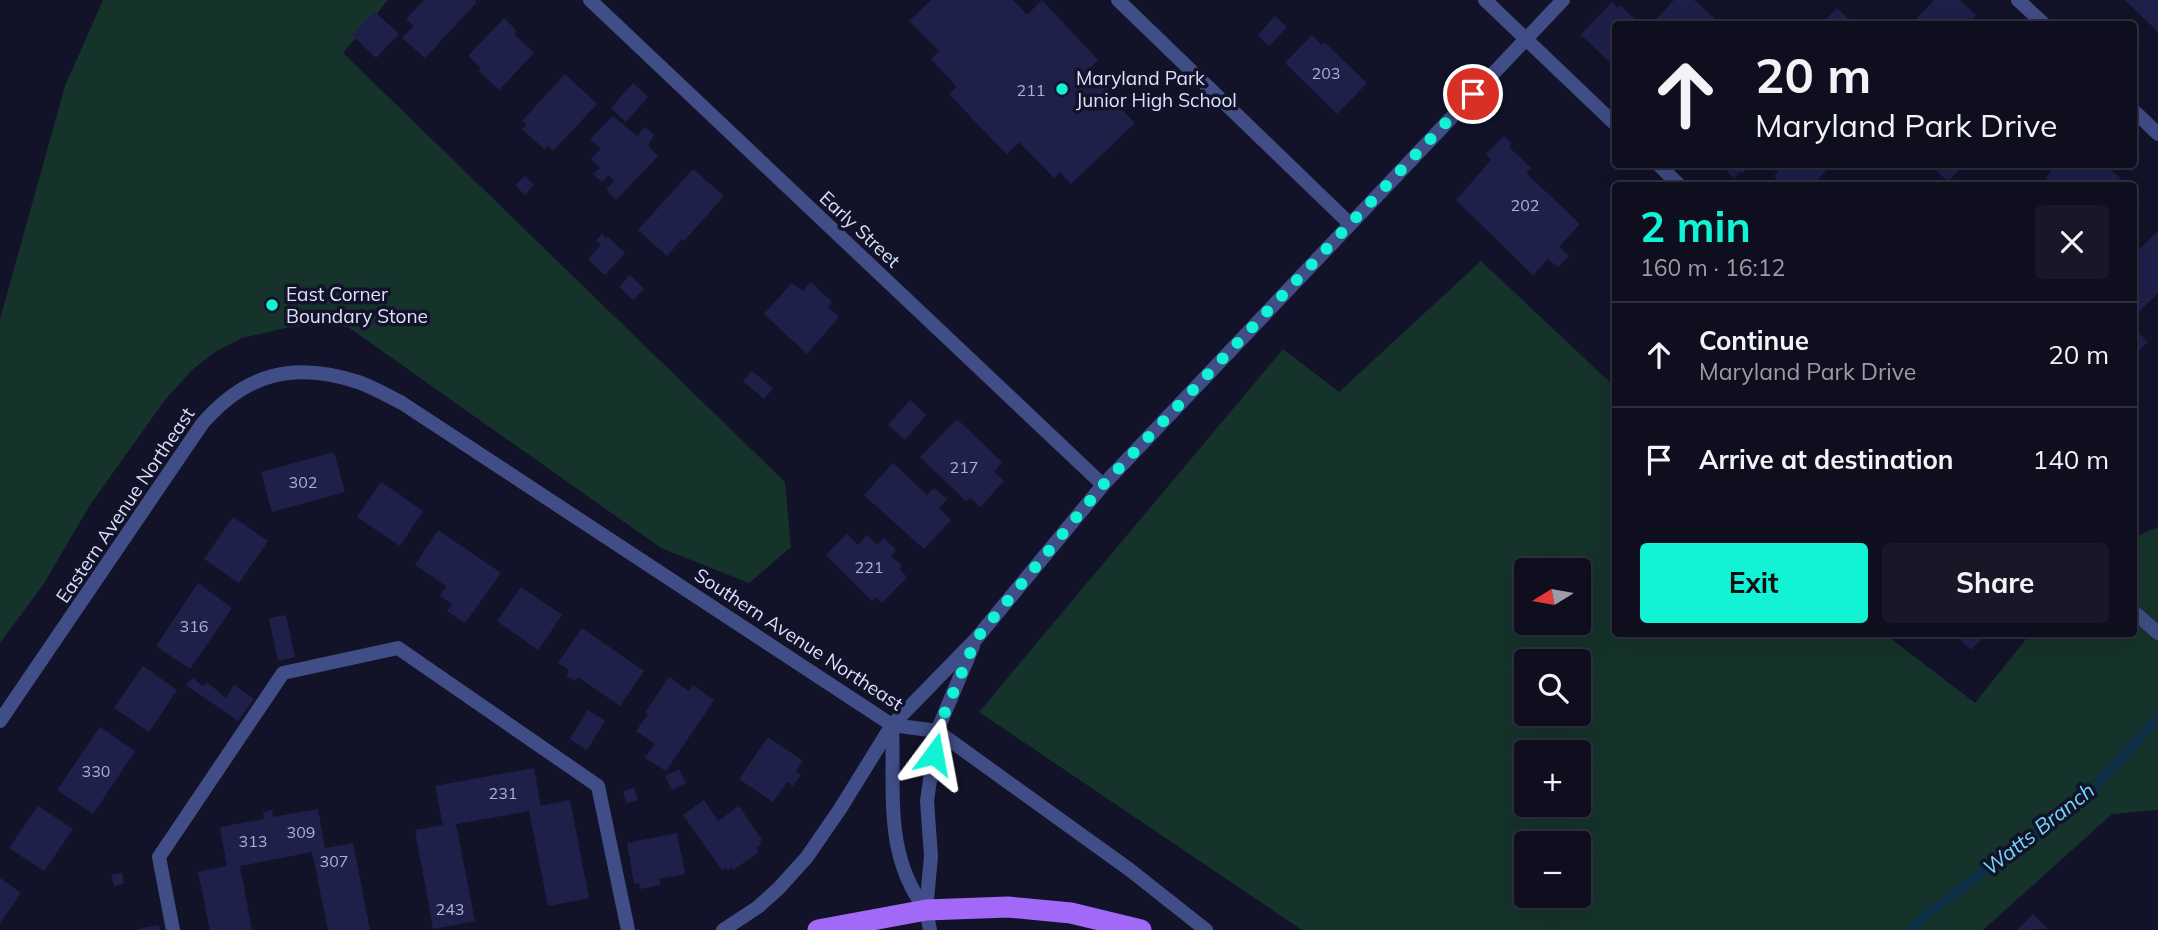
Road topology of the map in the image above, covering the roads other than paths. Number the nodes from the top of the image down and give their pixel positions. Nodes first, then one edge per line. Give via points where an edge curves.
1 (590, 0) edge
2 (1118, 0) edge
3 (1485, 0) edge
4 (1563, 0) edge
5 (2018, 0) edge
6 (2041, 21) edge
7 (1526, 39) junction
8 (2137, 114) edge
9 (1612, 121) edge
10 (2158, 134) edge
11 (1662, 168) edge
12 (1676, 182) edge
13 (1350, 224) junction
14 (402, 403) joint
15 (1103, 485) junction
16 (2137, 615) edge
17 (2158, 634) edge
18 (976, 639) junction
19 (0, 722) edge
20 (892, 725) junction
21 (937, 731) junction
22 (928, 920) edge
23 (173, 930) edge
24 (628, 930) edge
25 (723, 930) edge
26 (818, 930) edge
27 (1141, 930) edge
28 (1206, 930) edge

1 - 15 street, Early Street
2 - 13 street
3 - 7 street
4 - 7 street
5 - 6 street
7 - 9 street
7 - 13 street
8 - 10 street
11 - 12 street
13 - 15 street
14 - 19 street, Eastern Avenue Northeast via 359,382 311,371 270,376 220,402
14 - 20 street, Southern Avenue Northeast
15 - 18 street
16 - 17 street
18 - 20 street
18 - 21 street
20 - 21 street, Southern Avenue Northeast
20 - 22 street via 897,852
20 - 25 street via 807,857 758,907
21 - 22 street via 927,801 932,856
21 - 28 street, Southern Avenue Northeast
22 - 26 main road
22 - 27 main road via 1008,907 1071,913
23 - 24 street via 159,857 283,673 398,648 598,786

